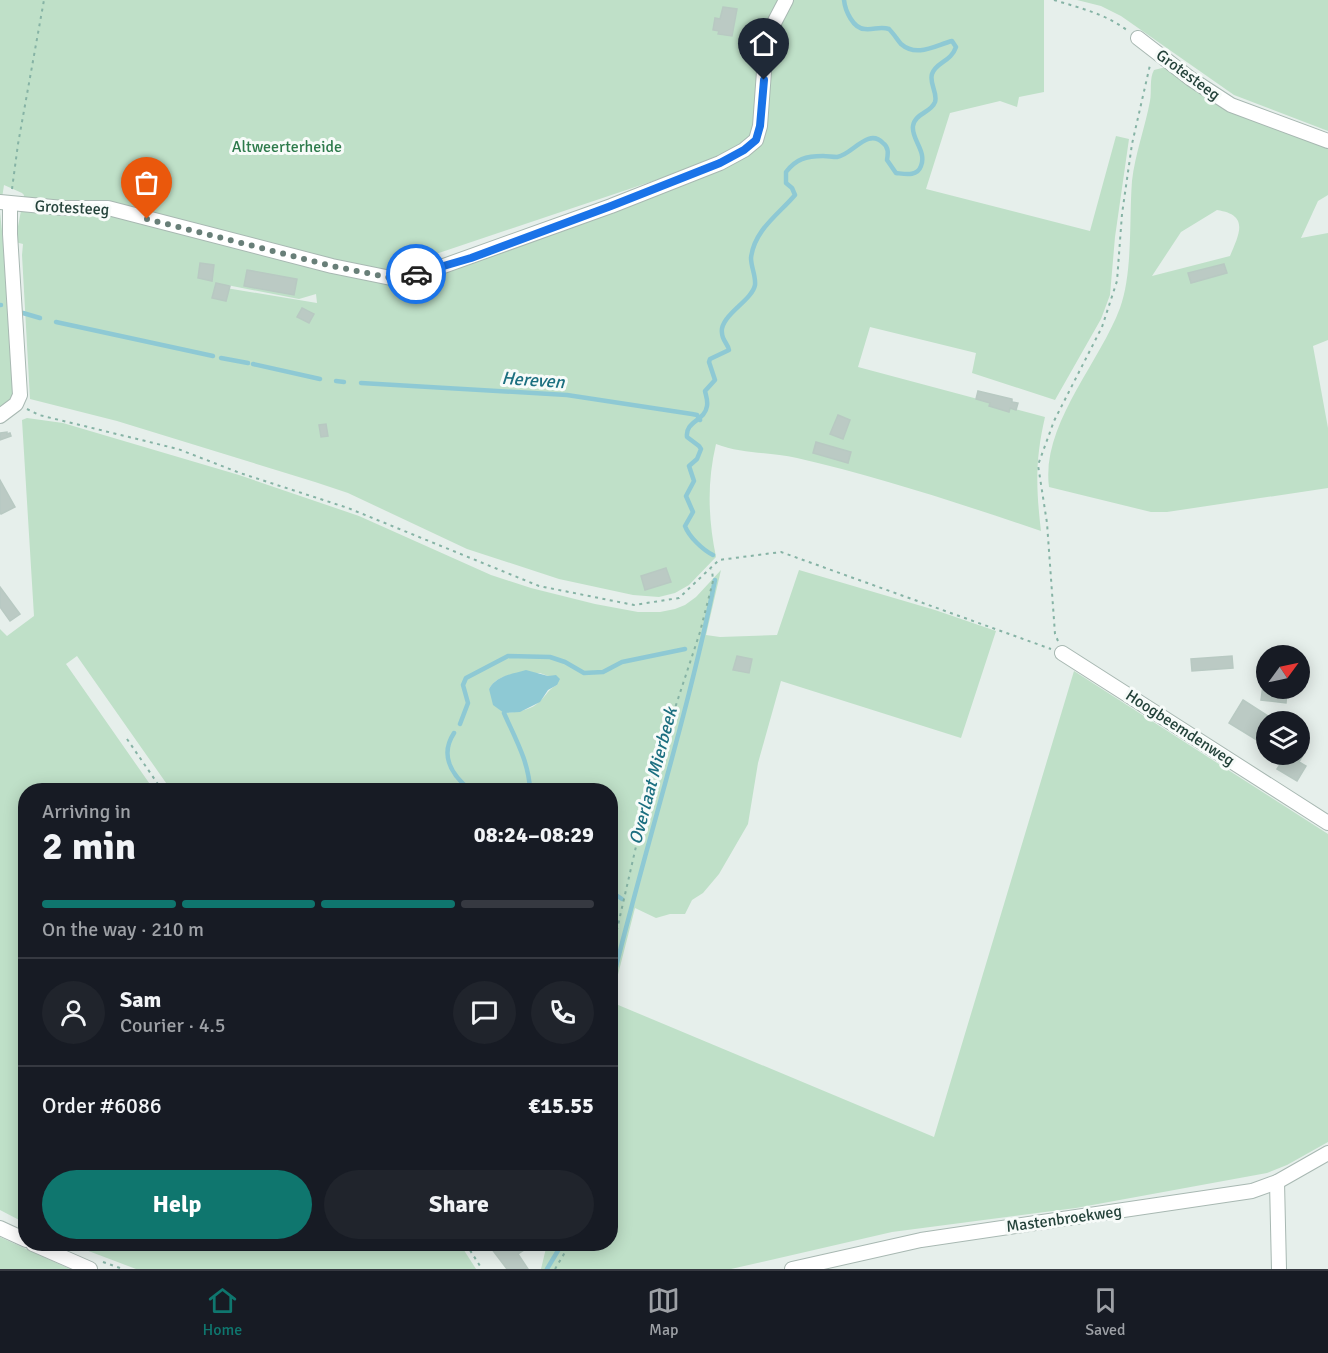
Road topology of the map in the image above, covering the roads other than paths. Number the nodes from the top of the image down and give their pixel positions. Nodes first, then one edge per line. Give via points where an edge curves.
1 (786, 0) edge
2 (1138, 38) road end
3 (1328, 141) edge
4 (5, 203) edge
5 (0, 416) edge
6 (1062, 652) road end
7 (1328, 823) edge
8 (1328, 1153) edge
9 (1277, 1182) junction
10 (0, 1228) edge
11 (18, 1236) edge
12 (49, 1251) edge
13 (90, 1269) edge
14 (792, 1269) edge
15 (1279, 1269) edge

1 - 4 street, Grotesteeg via 774,23 765,58 760,126 756,140 744,150 611,206 424,273 392,278 332,266 108,208
2 - 3 street, Grotesteeg via 1231,105
4 - 5 street via 20,395 16,404
6 - 7 street, Hoogbeemdenweg
8 - 9 street, Mastenbroekweg
9 - 14 street, Mastenbroekweg via 1252,1191 921,1240
9 - 15 street
10 - 11 street
12 - 13 street

